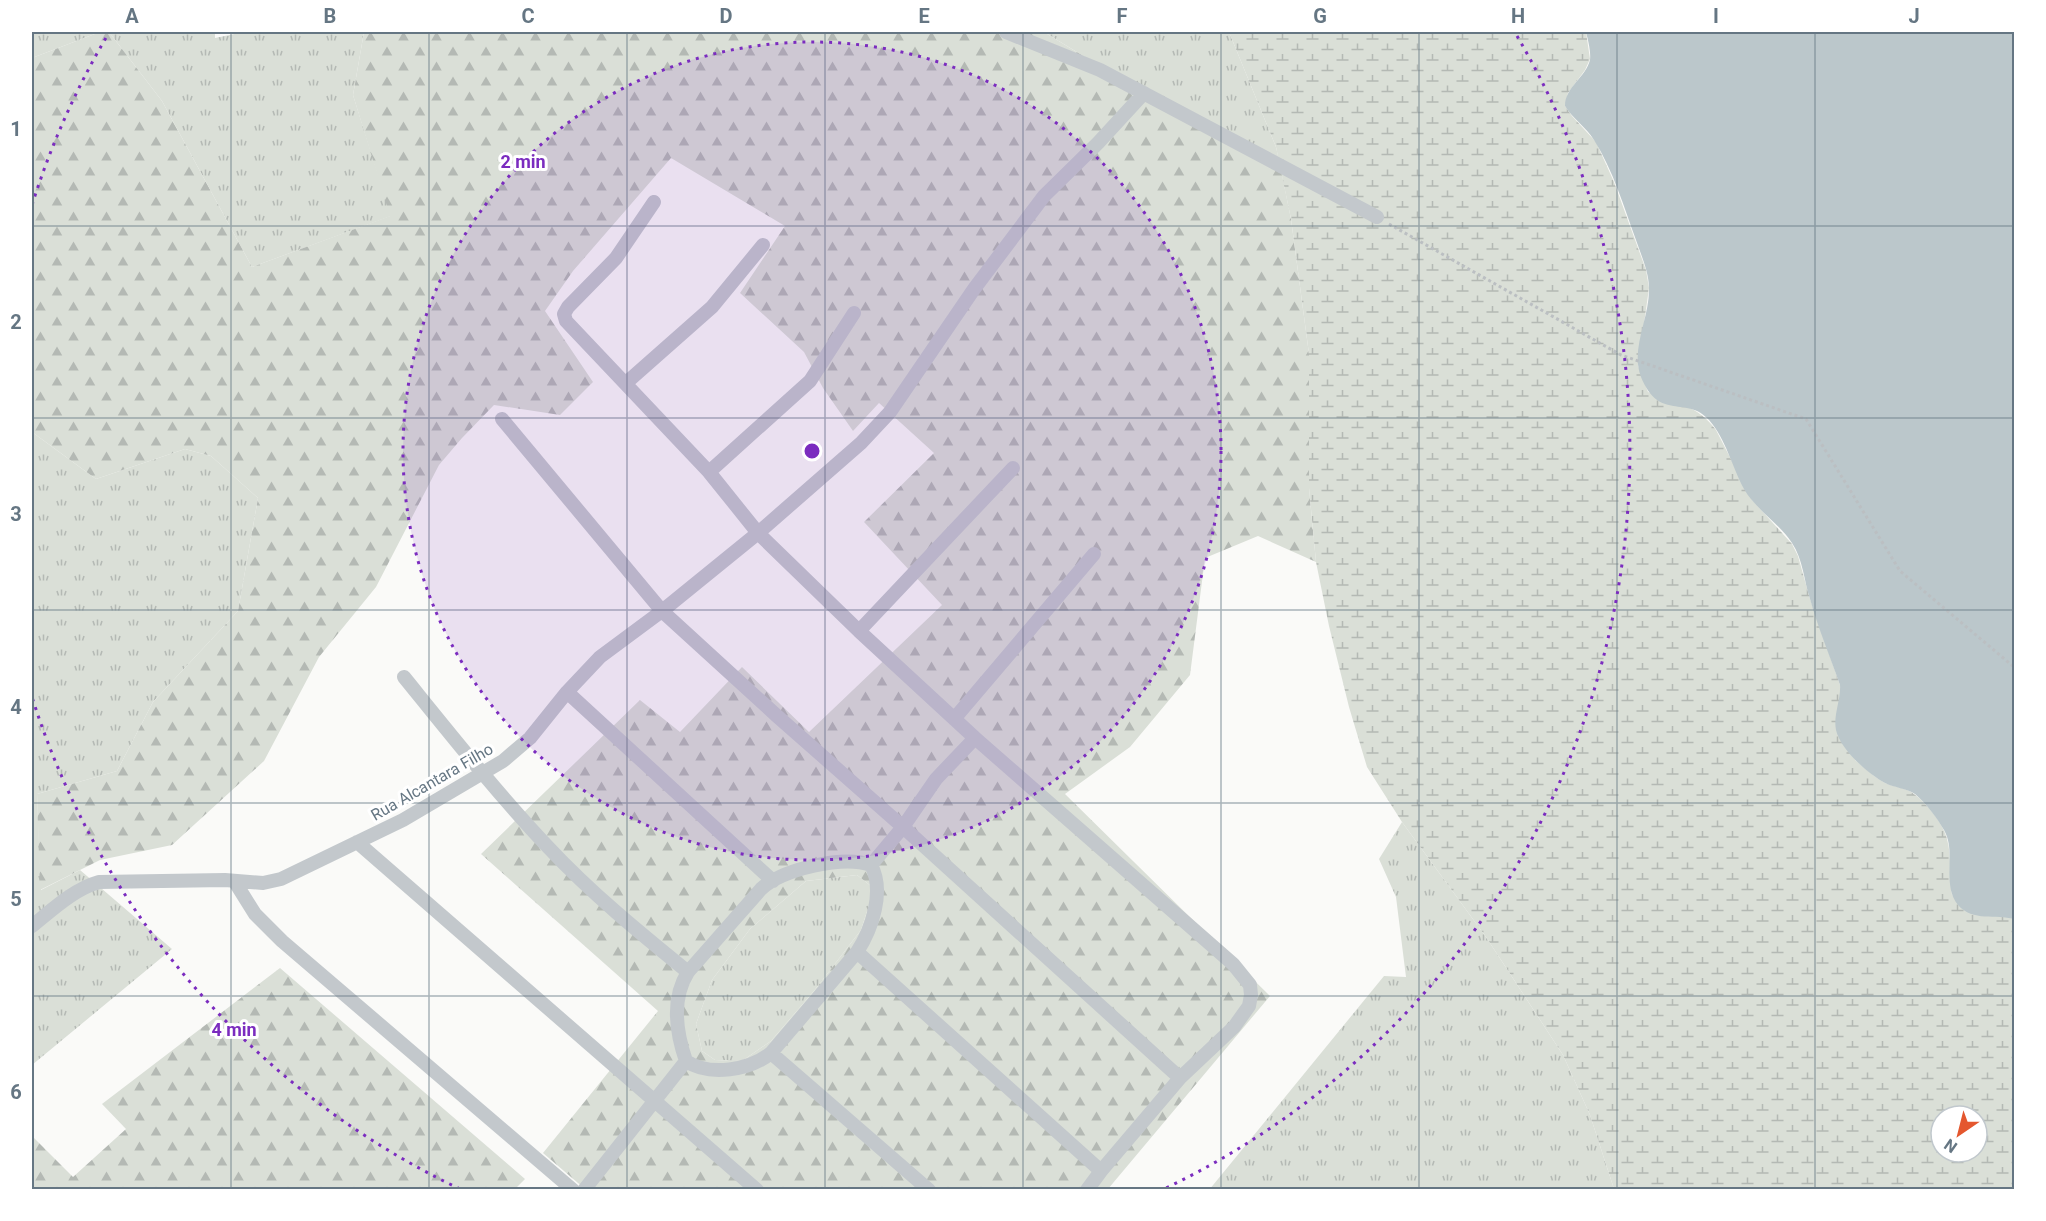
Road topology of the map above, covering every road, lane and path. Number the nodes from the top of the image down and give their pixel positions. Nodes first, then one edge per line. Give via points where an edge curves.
1 (1006, 32) edge
2 (1144, 93) junction
3 (654, 202) dead end
4 (1377, 217) joint
5 (763, 245) dead end
6 (854, 313) dead end
7 (626, 383) junction
8 (502, 419) dead end
9 (1013, 468) dead end
10 (709, 472) junction
11 (758, 533) junction
12 (1094, 554) dead end
13 (662, 611) junction
14 (859, 631) junction
15 (2014, 667) edge
16 (404, 677) dead end
17 (567, 692) junction
18 (954, 719) junction
19 (975, 738) junction
20 (483, 775) junction
21 (903, 827) junction
22 (357, 842) junction
23 (871, 865) junction
24 (773, 881) junction
25 (235, 882) junction
26 (32, 926) edge
27 (857, 952) junction
28 (688, 972) junction
29 (771, 1053) junction
30 (686, 1061) junction
31 (1180, 1078) junction
32 (654, 1101) junction
33 (1101, 1171) junction
34 (573, 1190) edge
35 (584, 1190) edge
36 (757, 1190) edge
37 (929, 1190) edge
38 (1088, 1190) edge

1 - 2 street via 1084,62
2 - 4 street
2 - 11 street, Rua Alcantara Filho via 1044,196 974,289 890,412 861,443
3 - 7 street via 616,258 564,314 572,329
4 - 15 path via 1621,355 1806,419 1900,571
5 - 7 street via 712,307
6 - 10 street via 806,386
7 - 10 street
8 - 13 street
9 - 14 street
10 - 11 street
11 - 13 street, Rua Alcantara Filho
11 - 14 street
12 - 18 street
13 - 17 street, Rua Alcantara Filho via 600,657
13 - 21 street
14 - 18 street
16 - 20 street
17 - 20 street, Rua Alcantara Filho via 523,746
17 - 24 street
18 - 19 street
19 - 21 street via 936,778
19 - 31 street via 1233,964 1250,985 1249,1006 1234,1027
20 - 22 street, Rua Alcantara Filho
20 - 28 street via 557,856
21 - 23 street
21 - 31 street
22 - 25 street, Rua Alcantara Filho via 281,879
22 - 32 street
23 - 24 street via 839,861
23 - 27 street via 876,880 873,917
24 - 28 street
25 - 26 street, Rua Alcantara Filho via 99,882 88,885
25 - 34 street via 255,914 282,941
27 - 29 street
27 - 33 street
28 - 30 street via 678,992 676,1008
29 - 30 street via 741,1068 720,1069
29 - 37 street
30 - 32 street
31 - 33 street
32 - 35 street
32 - 36 street
33 - 38 street

